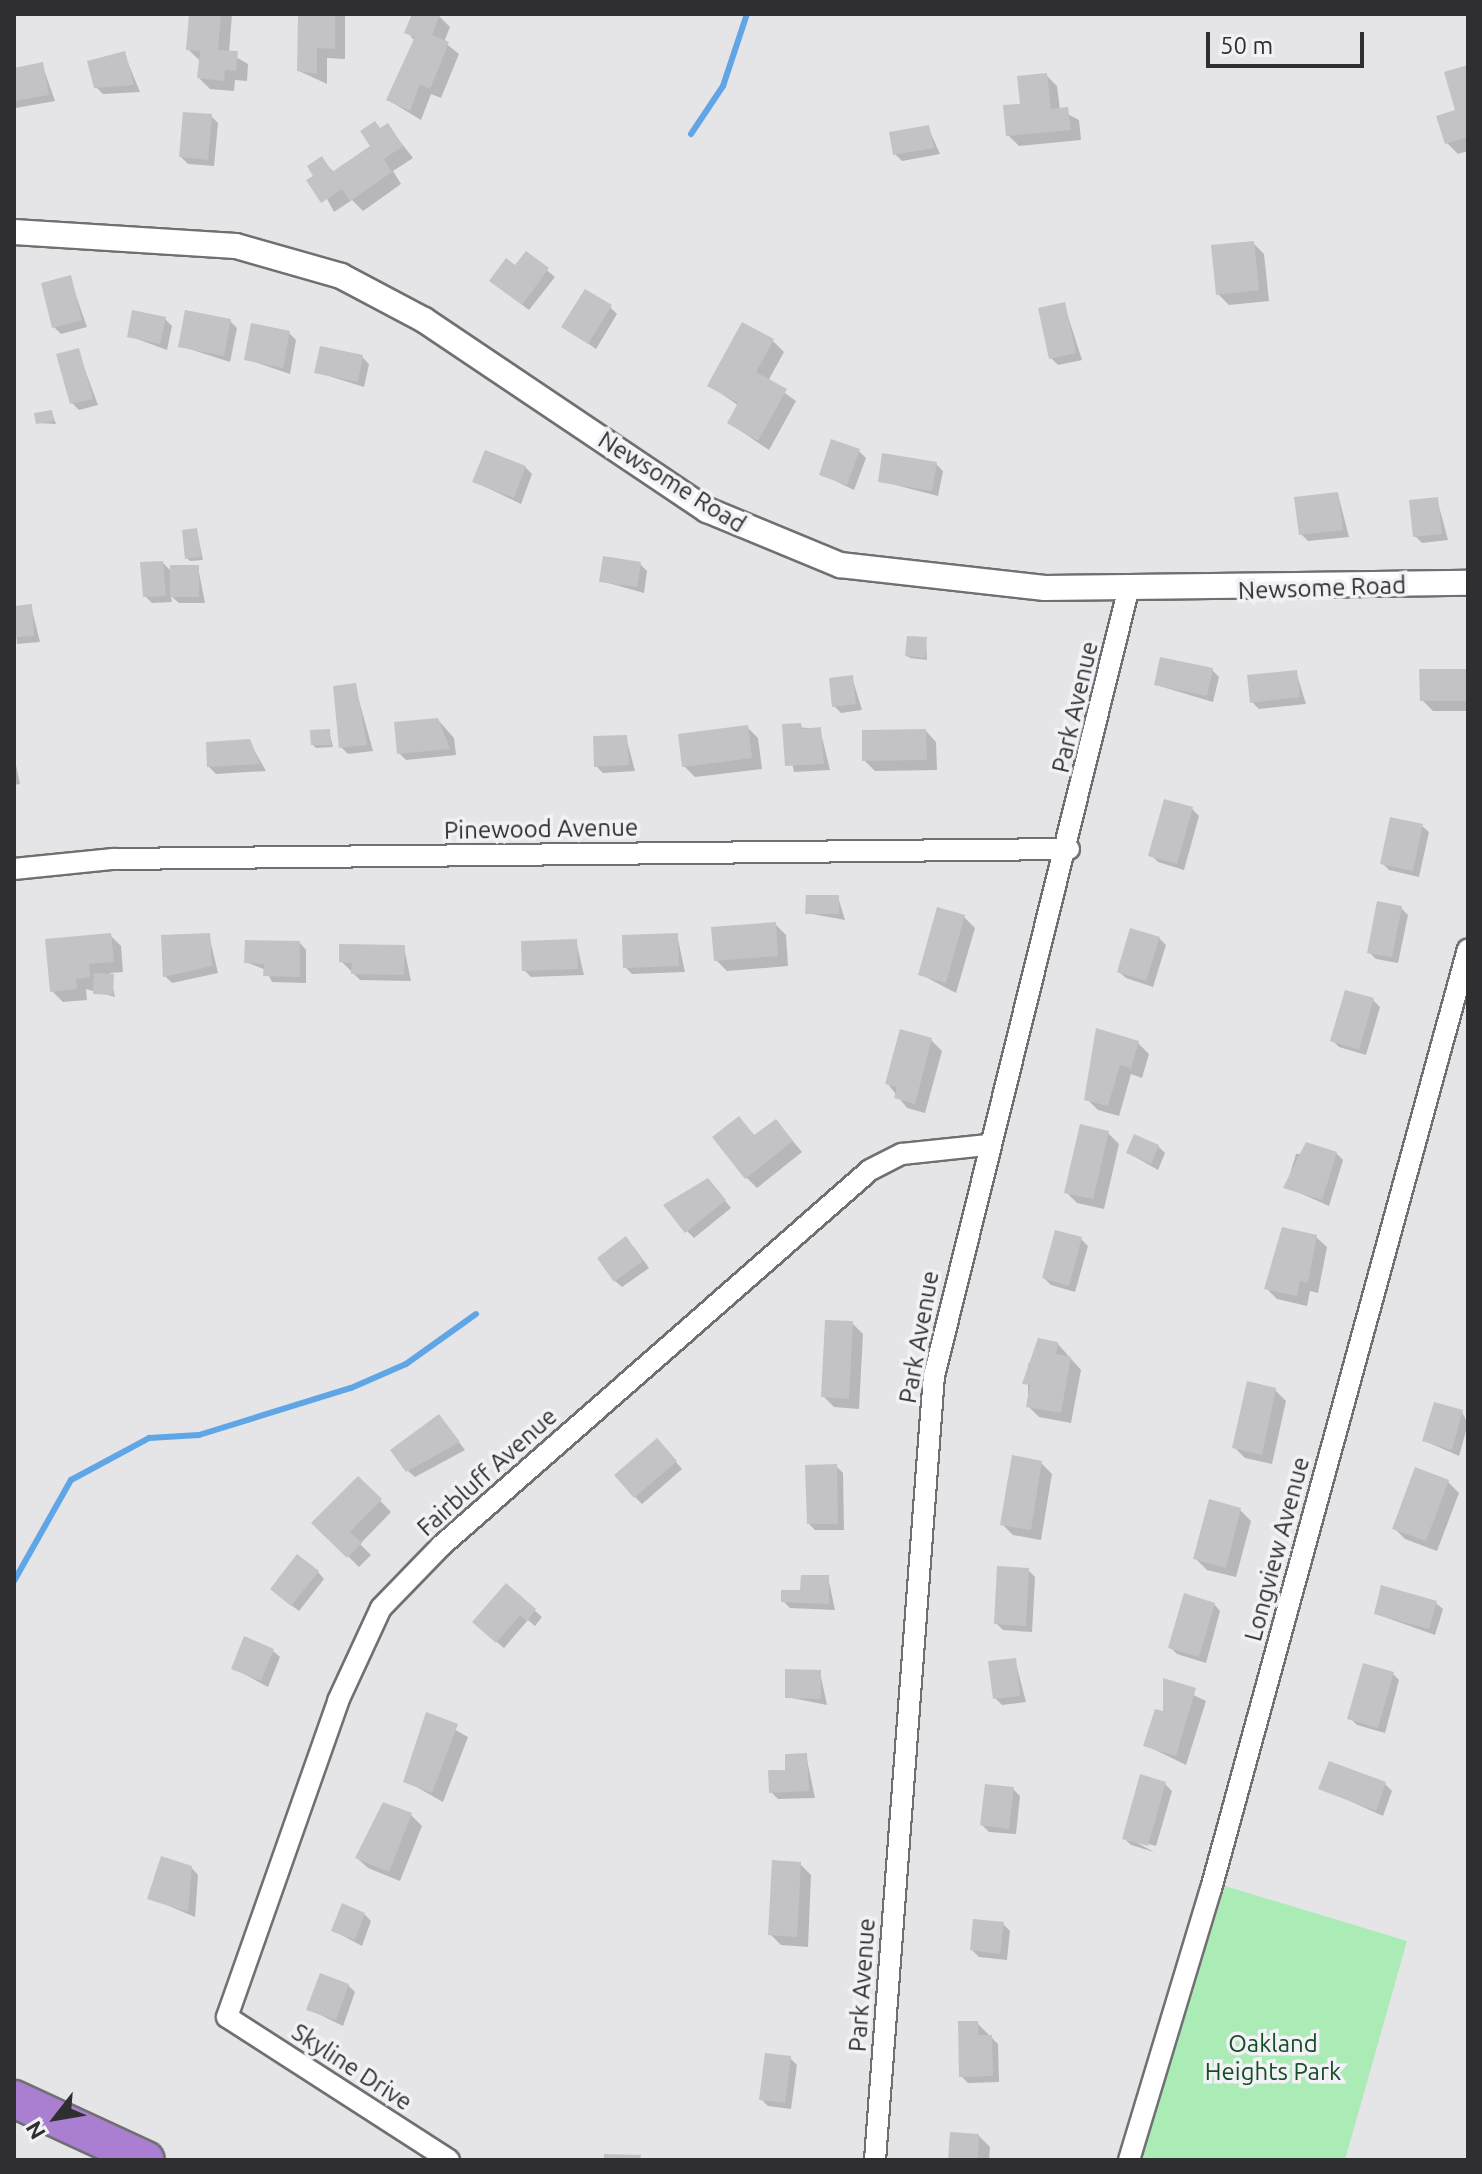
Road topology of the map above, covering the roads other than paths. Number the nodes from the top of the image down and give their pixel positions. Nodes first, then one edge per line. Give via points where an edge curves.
1 (14, 232) edge
2 (1468, 583) edge
3 (1128, 591) junction
4 (1069, 849) junction
5 (14, 869) edge
6 (1468, 949) edge
7 (986, 1145) junction
8 (227, 2017) joint
9 (14, 2099) edge
10 (146, 2160) edge
11 (449, 2160) edge
12 (875, 2160) edge
13 (1129, 2160) edge

1 - 3 street, Newsome Road via 236,246 341,276 424,320 707,510 793,550 878,573 954,583
2 - 3 street, Newsome Road
3 - 4 street, Park Avenue
4 - 5 street, Pinewood Avenue via 113,859
4 - 7 street, Park Avenue
6 - 13 street, Longview Avenue via 1211,1889
7 - 8 street, Fairbluff Avenue via 902,1154 870,1170 441,1546 381,1608 338,1701
7 - 12 street, Park Avenue via 934,1376
8 - 11 street, Skyline Drive
9 - 10 highway

